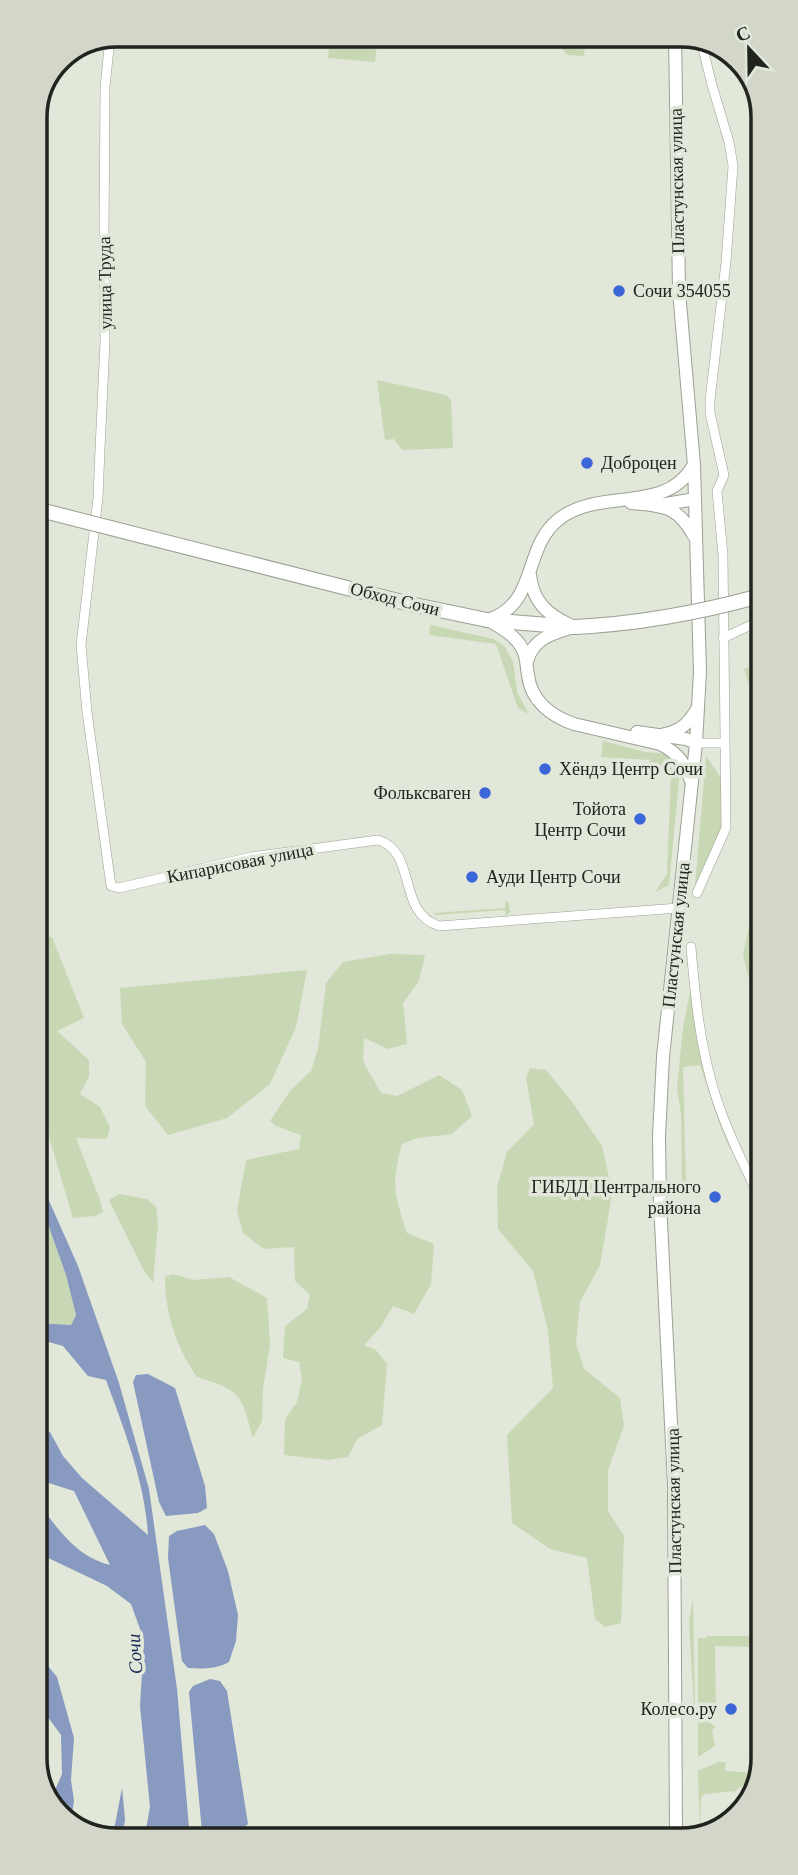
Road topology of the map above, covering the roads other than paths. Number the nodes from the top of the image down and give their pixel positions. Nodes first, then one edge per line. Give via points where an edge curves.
1 (675, 47) edge
2 (109, 48) edge
3 (704, 51) edge
4 (694, 465) junction
5 (695, 499) junction
6 (659, 500) junction
7 (47, 512) edge
8 (95, 527) joint
9 (696, 540) junction
10 (530, 573) junction
11 (751, 598) edge
12 (487, 620) junction
13 (751, 625) edge
14 (574, 627) junction
15 (723, 638) junction
16 (527, 666) junction
17 (698, 708) junction
18 (660, 740) junction
19 (696, 743) junction
20 (724, 743) junction
21 (692, 785) junction
22 (698, 893) dead end
23 (679, 908) junction
24 (691, 947) dead end
25 (751, 1179) edge
26 (676, 1828) edge

1 - 4 main road, Пластунская улица via 679,291
2 - 8 street, улица Труда via 105,342
3 - 15 street via 733,166 710,400 724,475 717,491
4 - 5 main road, Пластунская улица
4 - 6 main road via 680,484
5 - 6 main road
5 - 9 main road, Пластунская улица
6 - 9 main road via 682,517
6 - 10 main road via 587,505 558,520 539,543
7 - 12 highway, Обход Сочи, bridge
8 - 23 street, Кипарисовая улица via 81,645 111,886 119,888 251,857 378,840 398,854 423,919 439,926
9 - 17 main road, Пластунская улица
10 - 12 main road via 512,605
10 - 14 main road via 540,605
11 - 14 highway, Обход Сочи, bridge via 652,621
12 - 14 highway, Обход Сочи
12 - 16 main road via 519,643
13 - 15 street
14 - 16 main road via 543,638 530,652
15 - 20 street
16 - 18 main road via 531,688 543,706 561,719
17 - 18 main road via 680,729
17 - 19 main road, Пластунская улица
18 - 19 main road
18 - 21 main road via 684,762
19 - 20 street
19 - 21 main road, Пластунская улица
20 - 22 street via 726,828
21 - 23 main road, Пластунская улица
23 - 26 main road, Пластунская улица via 659,1136 674,1484
24 - 25 street, Пластунская улица via 707,1066

